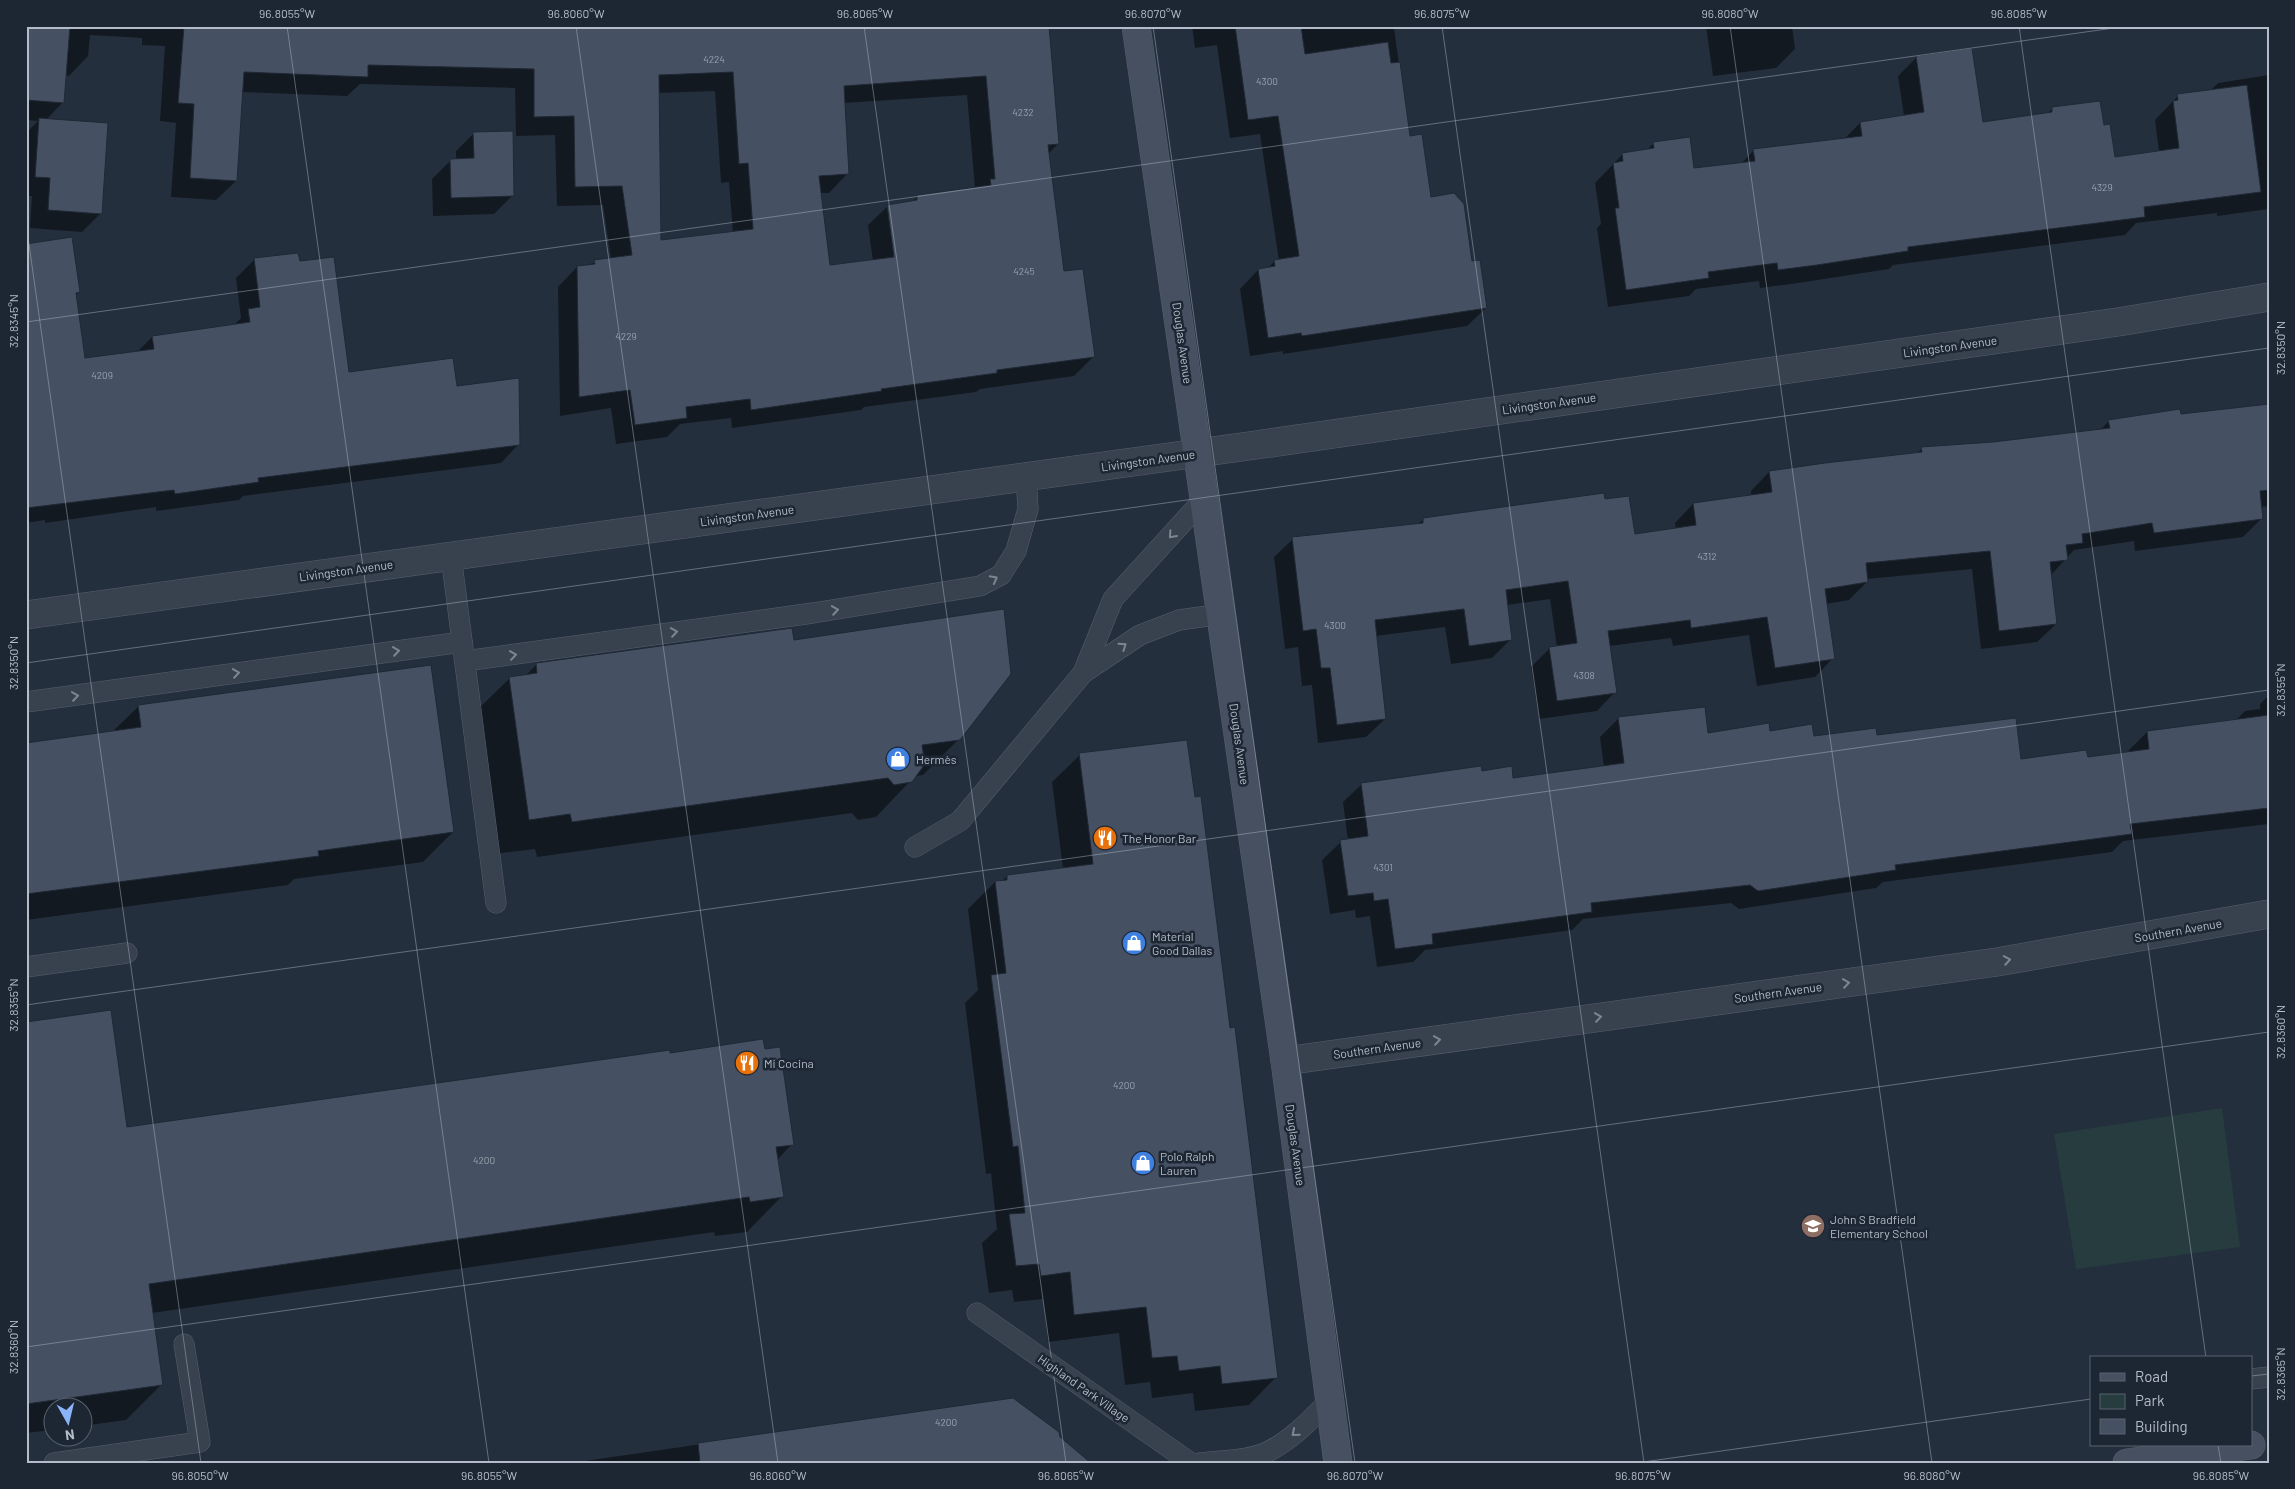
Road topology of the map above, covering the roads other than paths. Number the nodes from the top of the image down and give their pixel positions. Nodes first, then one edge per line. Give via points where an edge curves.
1 (1136, 26) edge
2 (2269, 297) edge
3 (1198, 452) junction
4 (1026, 476) junction
5 (1204, 498) junction
6 (451, 556) junction
7 (26, 614) edge
8 (1222, 614) junction
9 (463, 652) junction
10 (1083, 673) junction
11 (26, 702) edge
12 (914, 847) dead end
13 (496, 903) dead end
14 (2269, 914) edge
15 (127, 953) dead end
16 (26, 967) edge
17 (1285, 1061) junction
18 (977, 1313) dead end
19 (184, 1344) dead end
20 (2269, 1377) edge
21 (2252, 1379) edge
22 (1330, 1400) junction
23 (1152, 1435) junction
24 (2269, 1443) edge
25 (2252, 1445) edge
26 (2239, 1446) edge
27 (2179, 1451) edge
28 (54, 1463) edge
29 (1170, 1463) edge
30 (1191, 1463) edge
31 (1200, 1463) edge
32 (1338, 1463) edge
33 (2127, 1463) edge

1 - 3 street, Douglas Avenue
2 - 3 street, Livingston Avenue via 2108,323
3 - 4 street, Livingston Avenue
3 - 5 street, Douglas Avenue
4 - 6 street, Livingston Avenue
9 -> 4 lane via 813,613 980,586 1001,575 1016,551 1028,509
5 - 8 street, Douglas Avenue
5 -> 10 lane via 1113,599
6 - 7 street, Livingston Avenue
6 - 9 lane
10 -> 8 lane via 1140,635 1179,620
8 - 17 street, Douglas Avenue
11 -> 9 lane
9 - 13 lane
10 - 12 lane via 960,821
17 -> 14 street, Southern Avenue via 1997,962
15 - 16 lane
17 - 22 street, Douglas Avenue
18 - 23 lane, Highland Park Village
19 - 28 lane via 200,1442
20 - 21 lane
22 -> 31 lane via 1293,1436 1270,1451
22 - 32 street, Douglas Avenue
23 - 29 lane
23 - 30 lane, Highland Park Village
24 - 25 street
26 - 27 street
27 - 33 street

